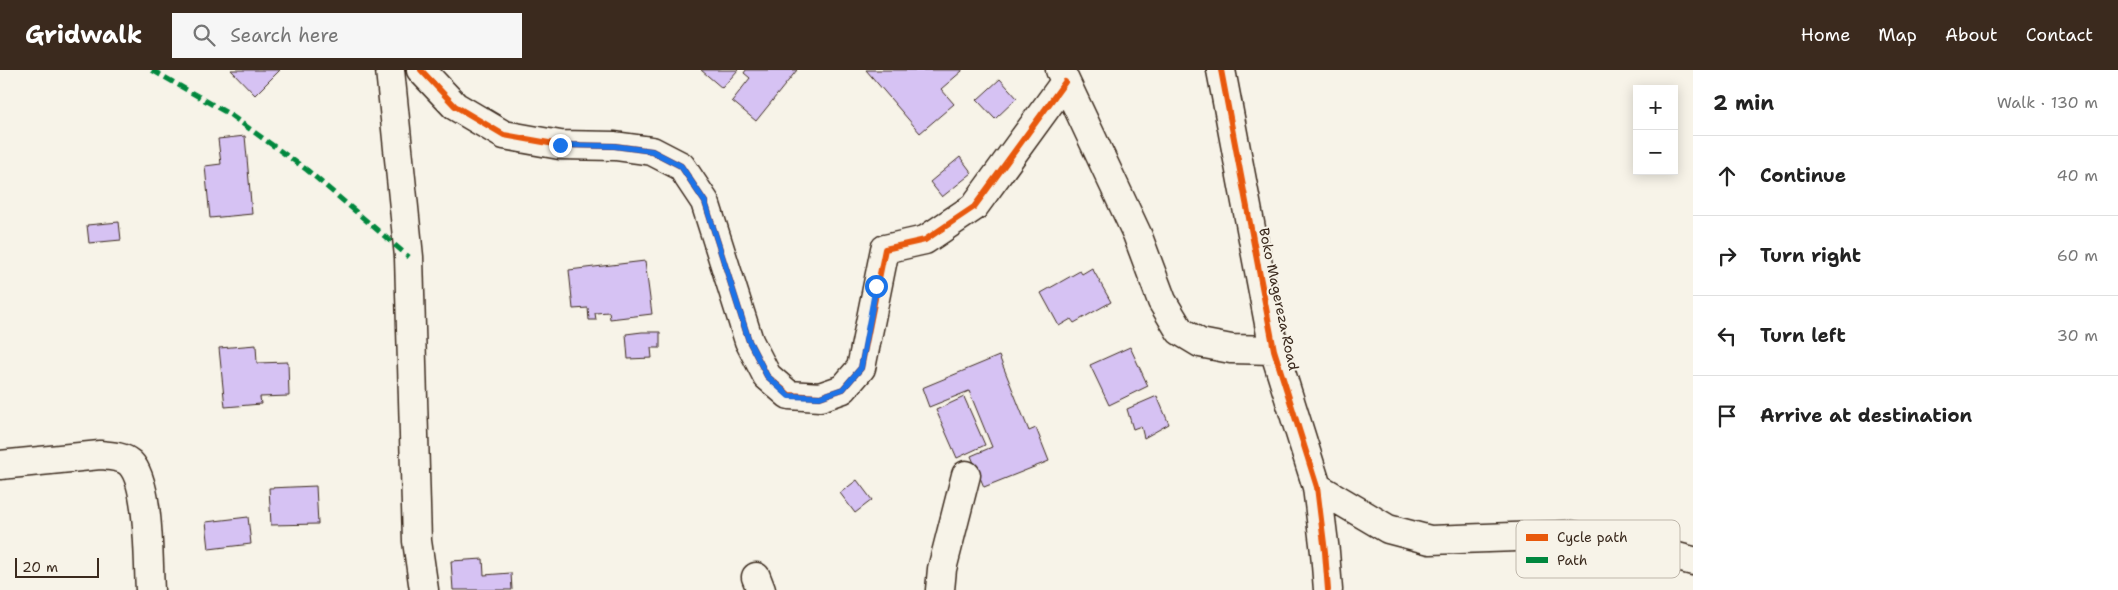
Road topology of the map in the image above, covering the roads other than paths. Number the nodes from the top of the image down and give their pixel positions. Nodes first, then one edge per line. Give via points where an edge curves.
1 (390, 70) edge
2 (421, 70) edge
3 (1221, 70) edge
4 (1063, 76) edge
5 (1274, 350) junction
6 (0, 465) edge
7 (966, 475) dead end
8 (1317, 487) junction
9 (1516, 537) edge
10 (1680, 558) edge
11 (1693, 561) edge
12 (150, 590) edge
13 (424, 590) edge
14 (940, 590) edge
15 (1328, 590) edge

1 - 13 street via 409,257 417,542
2 - 4 street via 455,106 504,135 560,145 614,146 652,151 681,166 705,202 749,341 767,376 789,396 820,397 843,389 861,368 885,249 925,240 974,207
3 - 5 street, Boko Magereza Road
4 - 5 street via 1137,234 1162,302 1180,331 1200,343 1232,349
5 - 8 street, Boko Magereza Road
6 - 12 street via 100,455 129,462 141,482
7 - 14 street via 942,568
8 - 9 street via 1388,529 1430,540
8 - 15 street, Boko Magereza Road
10 - 11 street

